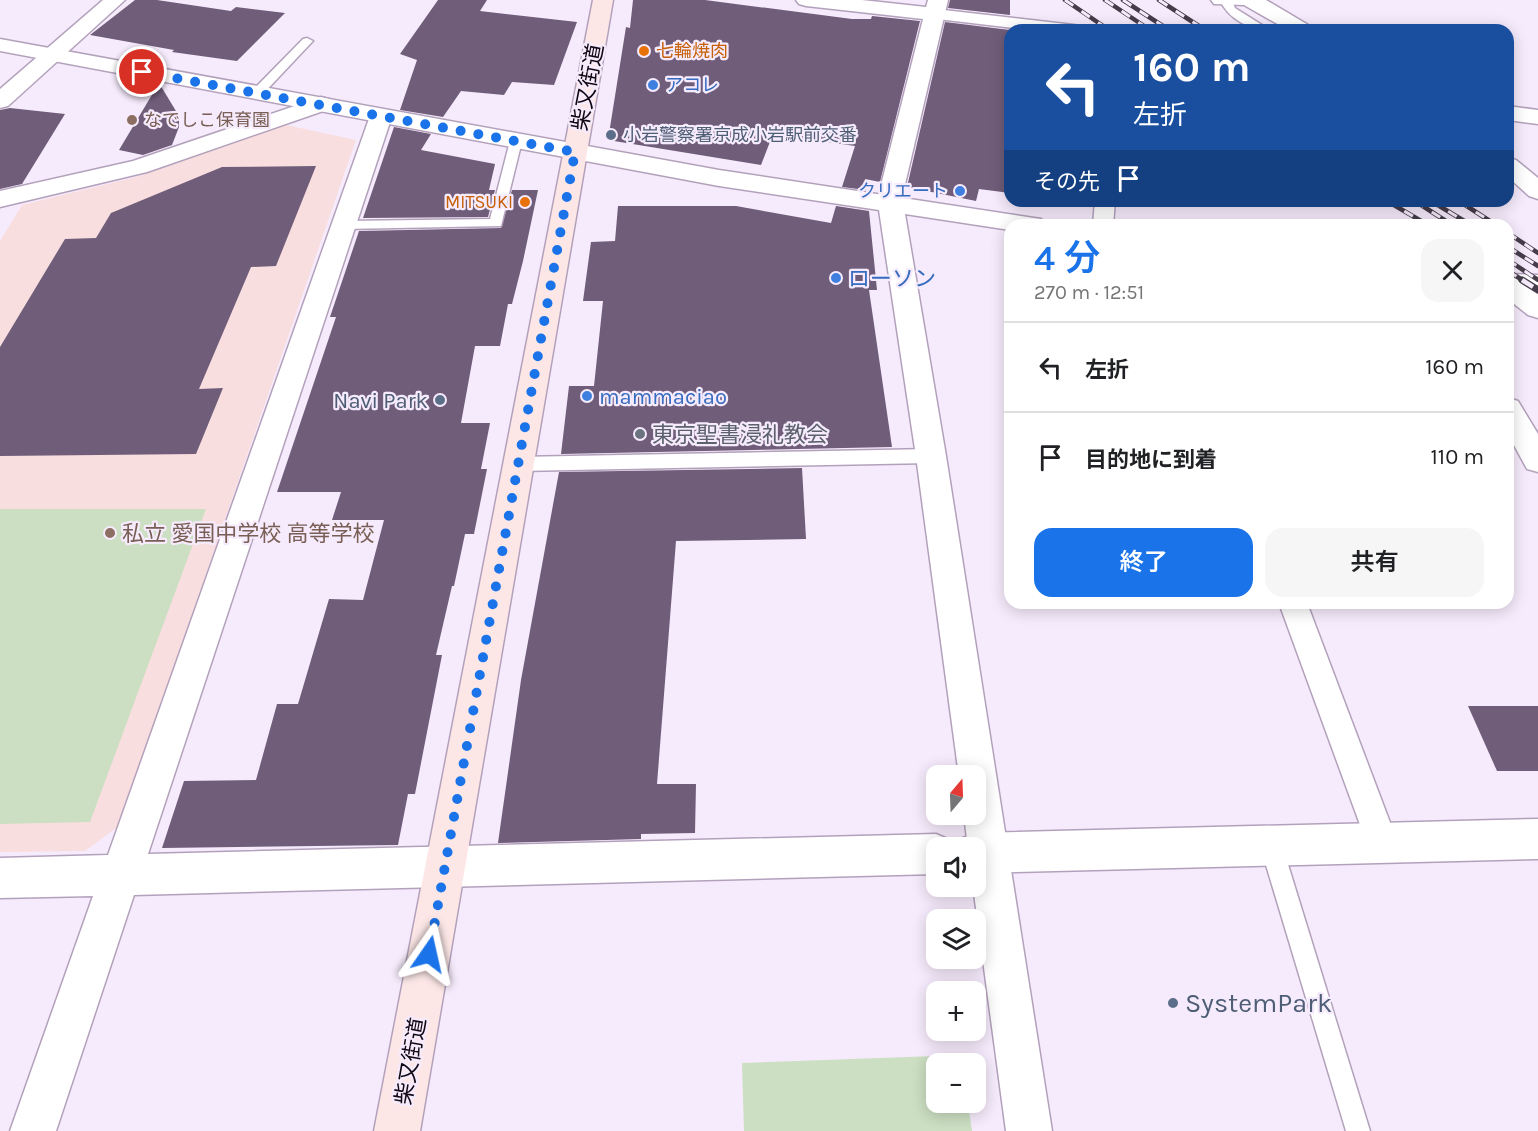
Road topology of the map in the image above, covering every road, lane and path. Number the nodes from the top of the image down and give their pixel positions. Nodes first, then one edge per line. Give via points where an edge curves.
1 (115, 0) edge
2 (603, 0) edge
3 (806, 0) edge
4 (1223, 0) edge
5 (1238, 0) edge
6 (1251, 0) edge
7 (937, 7) edge
8 (1038, 24) edge
9 (1254, 24) edge
10 (1293, 24) edge
11 (307, 41) dead end
12 (0, 45) edge
13 (53, 55) junction
14 (257, 93) junction
15 (0, 101) edge
16 (321, 104) junction
17 (1514, 114) edge
18 (381, 116) junction
19 (1538, 117) edge
20 (516, 141) junction
21 (575, 152) junction
22 (1514, 170) edge
23 (1538, 191) edge
24 (0, 199) edge
25 (891, 205) junction
26 (1004, 221) edge
27 (344, 225) junction
28 (1514, 284) edge
29 (1538, 284) edge
30 (1514, 289) edge
31 (1538, 308) edge
32 (1514, 419) edge
33 (931, 456) junction
34 (1538, 460) edge
35 (519, 464) junction
36 (1295, 609) edge
37 (979, 837) edge
38 (1538, 839) edge
39 (1381, 841) junction
40 (1271, 845) junction
41 (986, 853) edge
42 (926, 854) edge
43 (446, 866) junction
44 (121, 876) junction
45 (0, 878) edge
46 (986, 882) edge
47 (33, 1131) edge
48 (397, 1131) edge
49 (1029, 1131) edge
50 (1358, 1131) edge

1 - 13 street
2 - 21 main road, 柴又街道
3 - 7 street
4 - 5 street
4 - 9 lane
6 - 10 street
7 - 8 street
7 - 25 street
11 - 14 lane
12 - 13 street
13 - 14 street
13 - 15 street
14 - 16 street
16 - 18 street
16 - 24 street via 139,167
17 - 19 street
18 - 20 street
18 - 27 street
20 - 21 street
20 - 27 lane via 496,223
21 - 25 street
21 - 35 main road, 柴又街道
22 - 23 street
25 - 26 street
25 - 33 street
27 - 44 street
28 - 29 street
30 - 31 street
32 - 34 street
33 - 35 lane
33 - 37 street
35 - 43 main road, 柴又街道
36 - 39 street
38 - 39 street
39 - 40 street
40 - 41 street
40 - 50 lane
42 - 43 street
43 - 44 street
43 - 48 main road, 柴又街道
44 - 45 street
44 - 47 street
46 - 49 street

